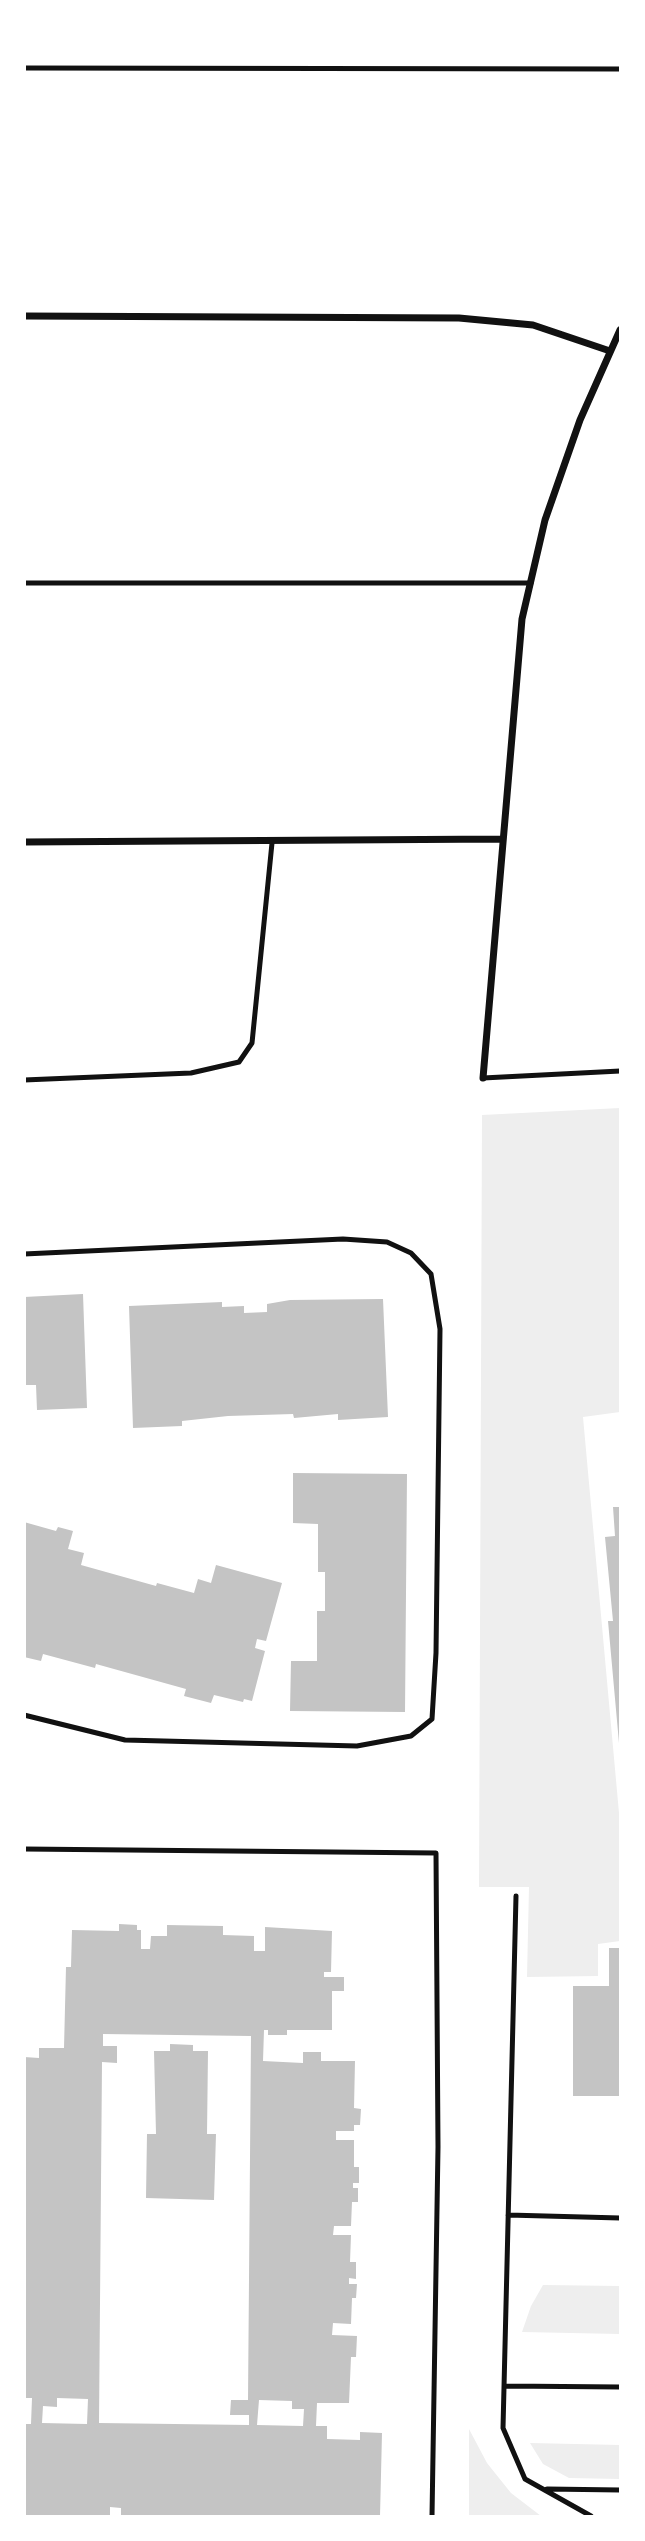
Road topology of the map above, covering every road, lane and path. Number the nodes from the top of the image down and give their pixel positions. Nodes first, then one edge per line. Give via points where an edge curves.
1 (24, 68) edge
2 (621, 69) edge
3 (24, 316) edge
4 (621, 330) edge
5 (610, 351) junction
6 (24, 583) edge
7 (531, 583) junction
8 (502, 839) junction
9 (24, 842) edge
10 (272, 843) junction
11 (621, 1072) edge
12 (483, 1078) joint
13 (24, 1080) edge
14 (24, 1254) edge
15 (24, 1715) edge
16 (24, 1849) edge
17 (516, 1896) dead end
18 (508, 2215) junction
19 (621, 2218) edge
20 (505, 2386) junction
21 (621, 2387) edge
22 (543, 2489) junction
23 (621, 2490) edge
24 (432, 2516) edge
25 (592, 2516) edge

1 - 2 lane
3 - 5 street via 459,318 533,325
4 - 5 street
5 - 7 street via 545,520
6 - 7 lane
7 - 8 street via 522,620
8 - 10 street
8 - 12 street
9 - 10 street
10 - 13 lane via 252,1043 239,1062 191,1073
11 - 12 lane
14 - 15 lane via 387,1242 411,1253 431,1274 440,1329 432,1719 411,1736 357,1746 125,1740
16 - 24 lane via 436,1853 438,2147
17 - 18 lane
18 - 19 lane
18 - 20 lane
20 - 21 lane
20 - 22 lane via 503,2428 525,2479
22 - 23 lane
22 - 25 lane

